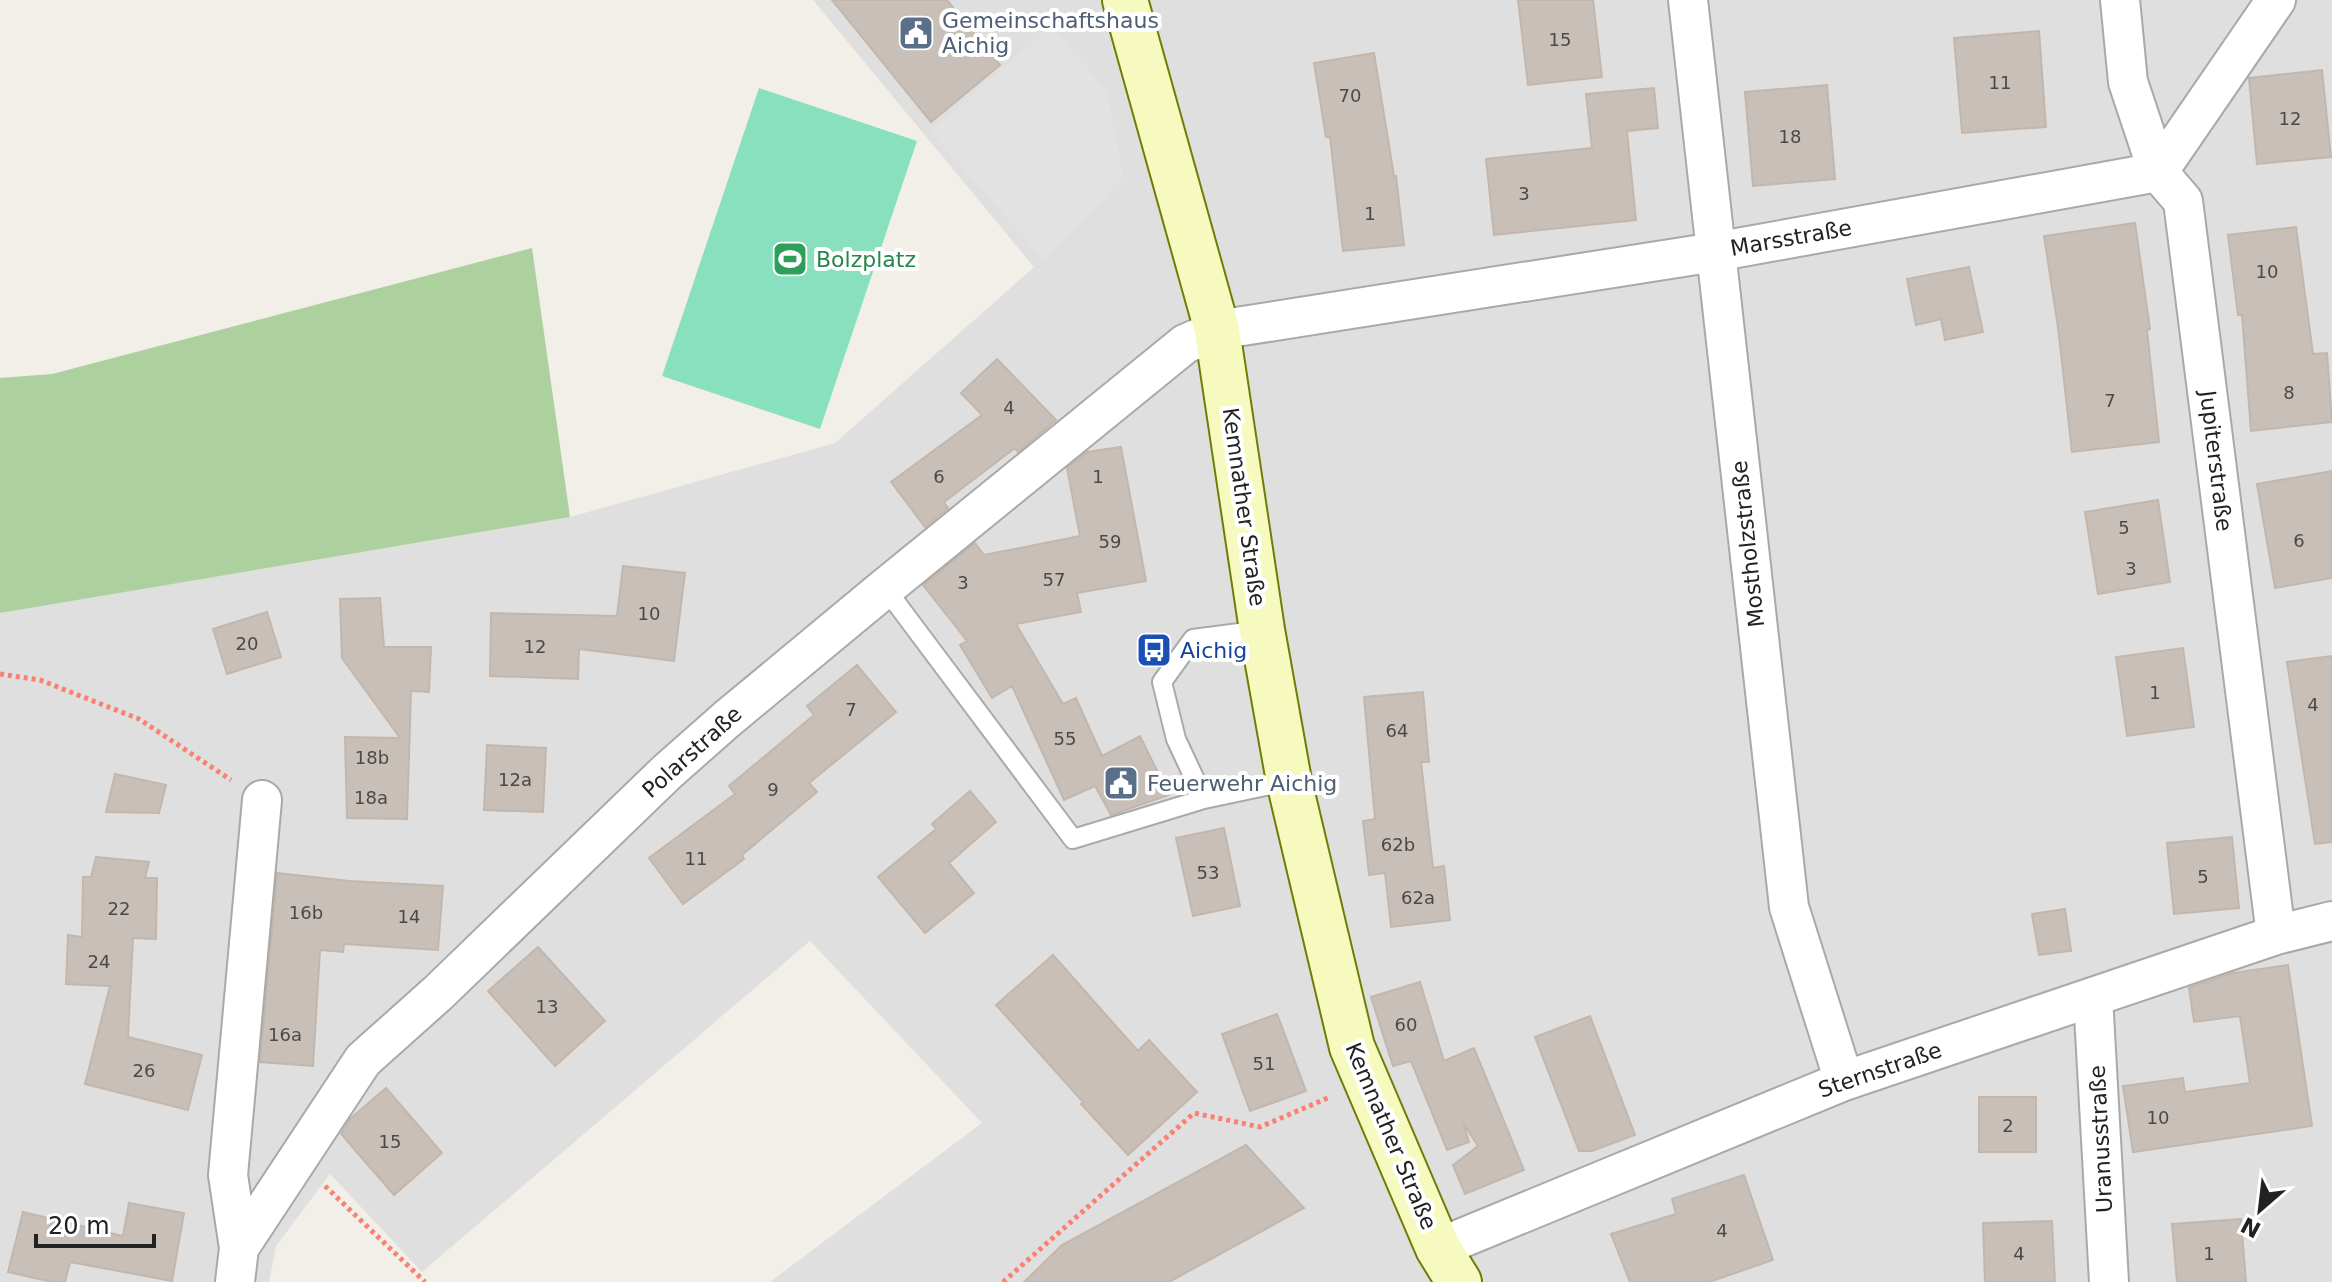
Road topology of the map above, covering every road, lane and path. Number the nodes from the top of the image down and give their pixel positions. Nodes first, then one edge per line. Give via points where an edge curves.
1 (1125, 0) edge
2 (1688, 0) edge
3 (2120, 0) edge
4 (2276, 0) edge
5 (2158, 172) junction
6 (1715, 252) junction
7 (1217, 330) junction
8 (885, 588) junction
9 (1262, 630) junction
10 (0, 674) edge
11 (1289, 781) junction
12 (1204, 799) junction
13 (262, 800) joint
14 (2332, 921) edge
15 (2276, 935) junction
16 (2093, 997) junction
17 (1367, 1081) junction
18 (1844, 1081) junction
19 (298, 1160) junction
20 (237, 1265) edge
21 (1449, 1265) edge
22 (425, 1282) edge
23 (1003, 1282) edge
24 (2109, 1282) edge

1 - 7 main road, Kemnather Straße
2 - 6 street, Mostholzstraße
3 - 5 street, Jupiterstraße via 2128,82
4 - 5 street
5 - 6 street, Marsstraße
5 - 15 street, Jupiterstraße via 2183,201
6 - 7 street, Marsstraße
6 - 18 street, Mostholzstraße via 1789,907
7 - 8 street, Polarstraße via 1185,344
7 - 9 main road, Kemnather Straße
8 - 12 lane via 1073,839
8 - 19 street, Polarstraße via 667,772 363,1060
9 - 11 main road, Kemnather Straße
9 - 12 lane via 1193,639 1162,682 1176,739
10 - 13 path via 40,680 139,719
11 - 12 lane
11 - 17 main road, Kemnather Straße via 1352,1047
13 - 20 street, Polarstraße via 228,1175
14 - 15 street, Sternstraße
15 - 16 street, Sternstraße
16 - 18 street, Sternstraße
16 - 24 street, Uranusstraße
17 - 21 main road, Kemnather Straße
17 - 23 path via 1260,1127 1194,1113
18 - 21 street, Sternstraße
19 - 20 street, Polarstraße
19 - 22 path

